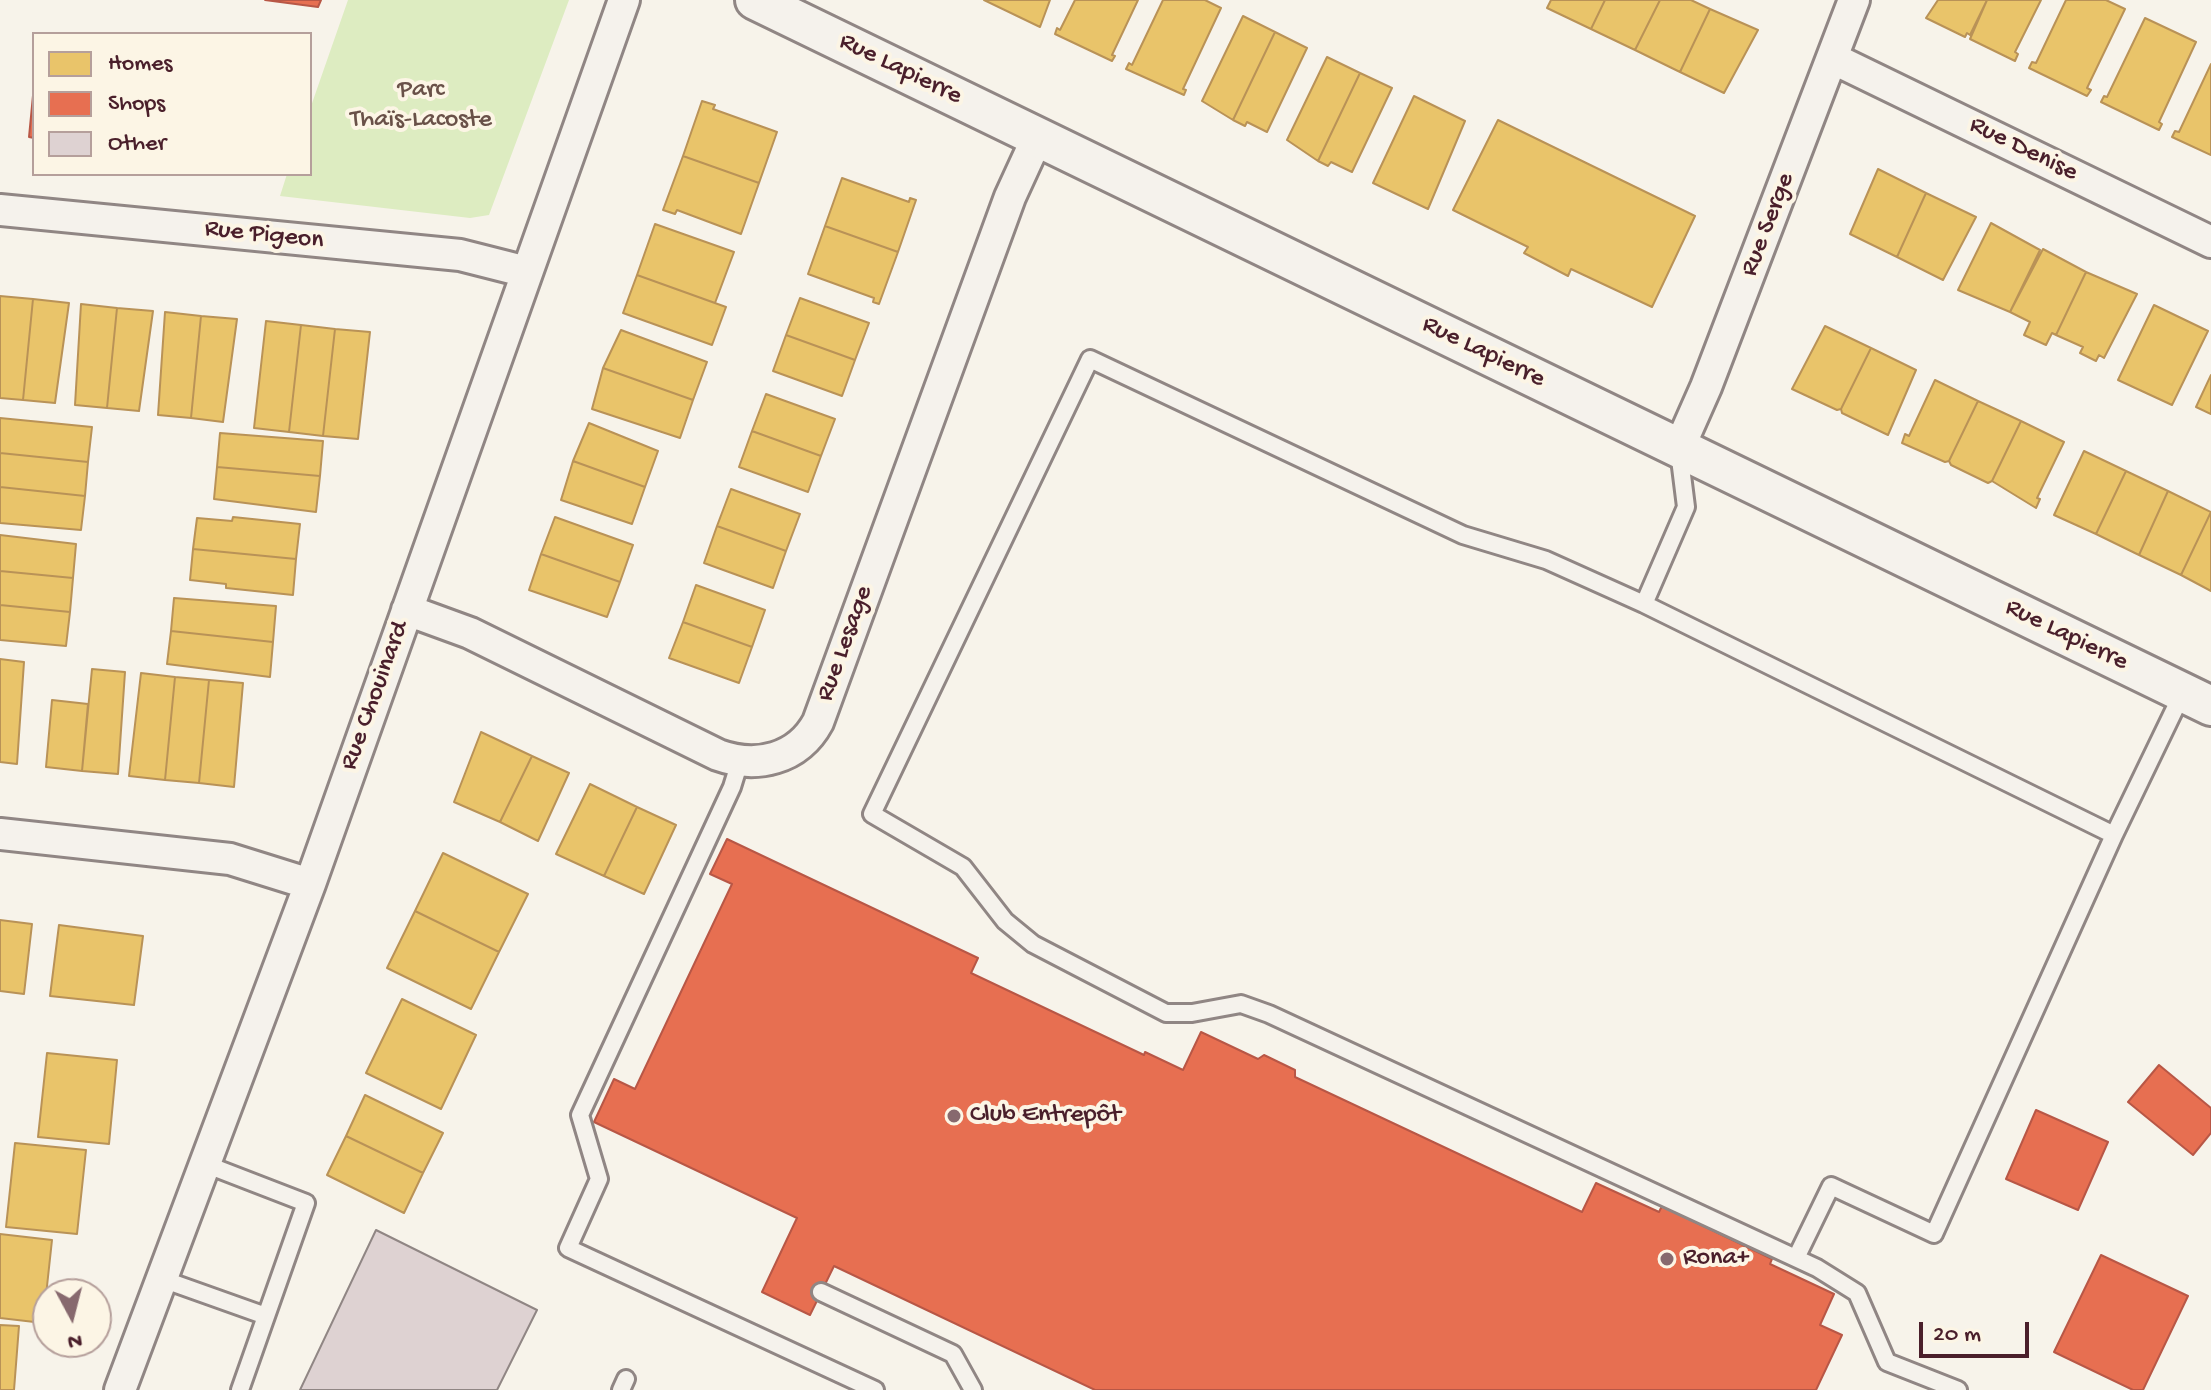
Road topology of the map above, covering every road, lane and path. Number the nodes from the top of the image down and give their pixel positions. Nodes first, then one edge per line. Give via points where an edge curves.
1 (624, 0) edge
2 (755, 0) edge
3 (1854, 0) edge
4 (1834, 59) junction
5 (1038, 136) junction
6 (0, 210) edge
7 (2211, 242) edge
8 (527, 272) junction
9 (1679, 448) junction
10 (1644, 604) junction
11 (407, 610) junction
12 (2197, 699) edge
13 (740, 761) junction
14 (0, 834) edge
15 (2114, 835) junction
16 (310, 884) junction
17 (205, 1164) junction
18 (1796, 1258) junction
19 (162, 1279) junction
20 (821, 1292) dead end
21 (266, 1316) junction
22 (120, 1390) edge
23 (240, 1390) edge
24 (875, 1390) edge
25 (973, 1390) edge
26 (1958, 1390) edge

1 - 8 street, Rue Chouinard
2 - 5 street, Rue Lapierre
3 - 4 street, Rue Serge
4 - 7 street, Rue Denise
4 - 9 street, Rue Serge
5 - 9 street, Rue Lapierre
5 - 13 street, Rue Lesage via 1010,197 818,722 794,750 769,760
6 - 8 street, Rue Pigeon via 460,255
8 - 11 street, Rue Chouinard
9 - 10 lane via 1686,507
9 - 12 street, Rue Lapierre
10 - 15 lane
10 - 18 lane via 1546,560 1463,535 1090,359 872,814 963,867 1005,921 1033,944 1166,1013 1241,1004 1269,1014
11 - 13 street, Rue Lesage via 470,633 699,746
11 - 16 street, Rue Chouinard
12 - 15 lane
13 - 24 lane via 730,793 580,1115 599,1179 568,1248
14 - 16 street via 230,859
15 - 18 lane via 1934,1234 1831,1186
16 - 17 street, Rue Chouinard
17 - 19 street, Rue Chouinard
17 - 21 lane via 306,1203
18 - 26 lane via 1857,1293 1887,1362
19 - 21 lane
19 - 22 street, Rue Chouinard
20 - 25 lane via 953,1354
21 - 23 lane

